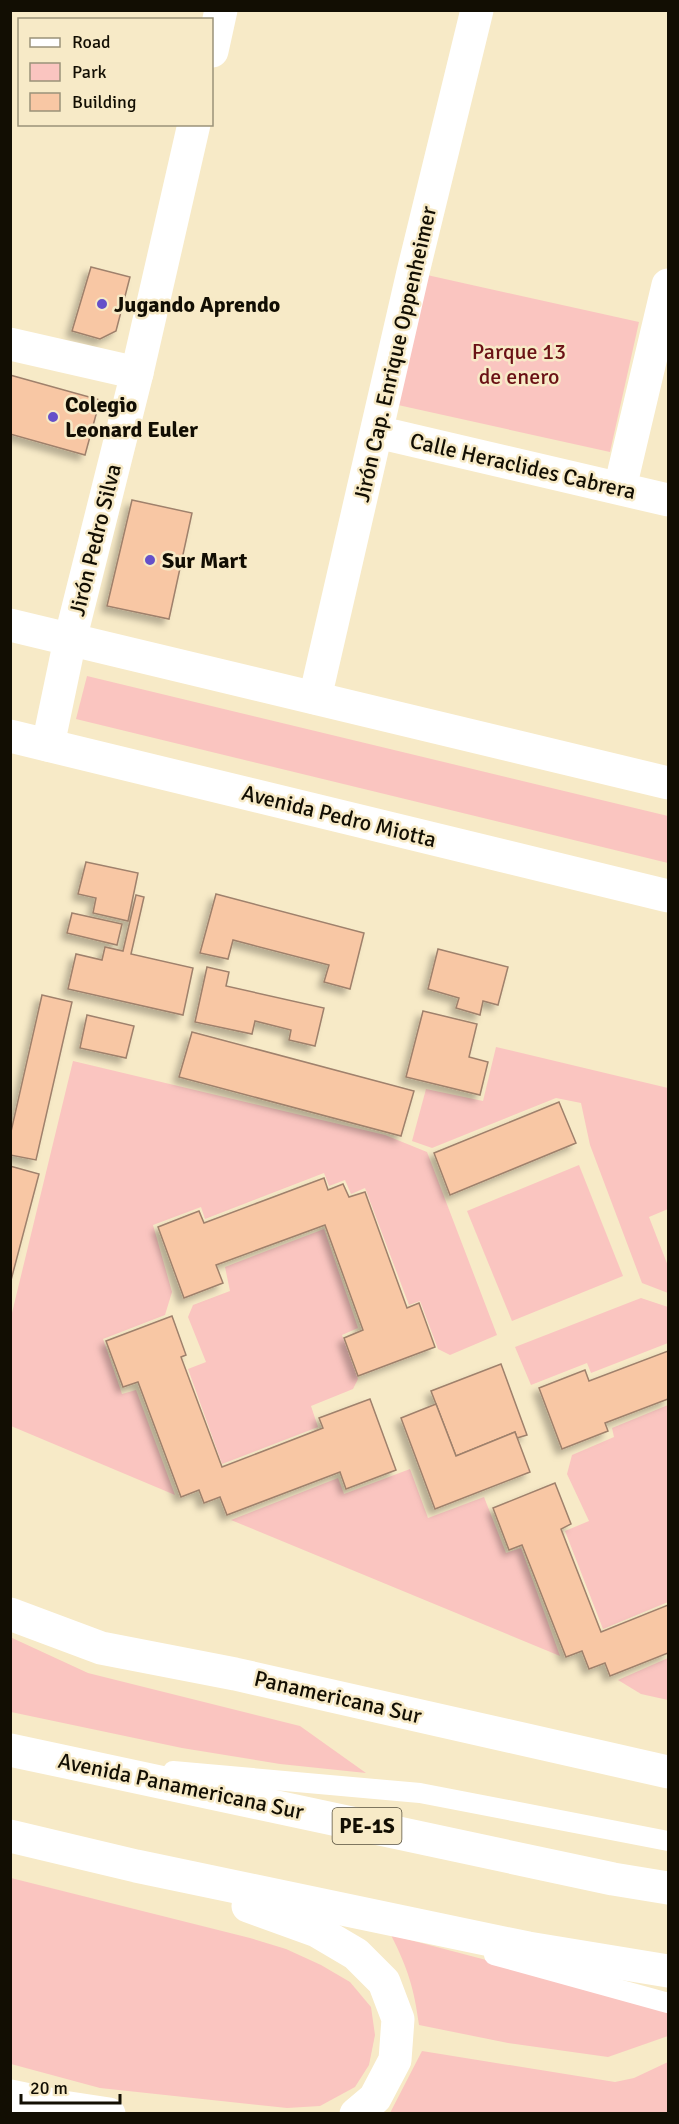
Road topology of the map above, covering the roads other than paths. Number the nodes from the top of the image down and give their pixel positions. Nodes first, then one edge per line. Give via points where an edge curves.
1 (221, 10) edge
2 (477, 10) edge
3 (213, 46) edge
4 (194, 126) edge
5 (669, 285) edge
6 (10, 344) edge
7 (137, 373) junction
8 (377, 432) junction
9 (620, 488) junction
10 (669, 500) edge
11 (10, 625) edge
12 (70, 639) junction
13 (315, 698) junction
14 (10, 736) edge
15 (48, 745) junction
16 (669, 783) edge
17 (669, 896) edge
18 (10, 1614) edge
19 (10, 1750) edge
20 (65, 1762) junction
21 (669, 1772) edge
22 (10, 1836) edge
23 (669, 1842) edge
24 (136, 1866) junction
25 (669, 1888) edge
26 (254, 1890) junction
27 (669, 1971) edge
28 (669, 2003) edge
29 (10, 2096) edge
30 (109, 2114) edge
31 (356, 2114) edge

1 - 3 main road
2 - 8 main road, Jirón Cap. Enrique Oppenheimer
4 - 7 main road, Jirón Pedro Silva
5 - 9 main road
6 - 7 main road
7 - 12 main road, Jirón Pedro Silva
8 - 9 main road, Calle Heraclides Cabrera
8 - 13 main road, Jirón Cap. Enrique Oppenheimer
9 - 10 main road, Calle Heraclides Cabrera
11 - 12 main road
12 - 13 main road
12 - 15 main road, Jirón Pedro Silva
13 - 16 main road
14 - 15 main road, Avenida Pedro Miotta
15 - 17 main road, Avenida Pedro Miotta
18 - 21 main road, Panamericana Sur via 101,1648 235,1674
19 - 20 main road, Avenida Panamericana Sur / PE-1S
20 - 23 lane via 420,1793
20 - 25 main road, Avenida Panamericana Sur / PE-1S via 613,1880
22 - 24 main road
24 - 26 main road
24 - 31 main road via 317,1931 356,1954 384,1982 398,2019 395,2060 375,2098
26 - 27 main road via 528,1948
26 - 28 lane
29 - 30 main road

